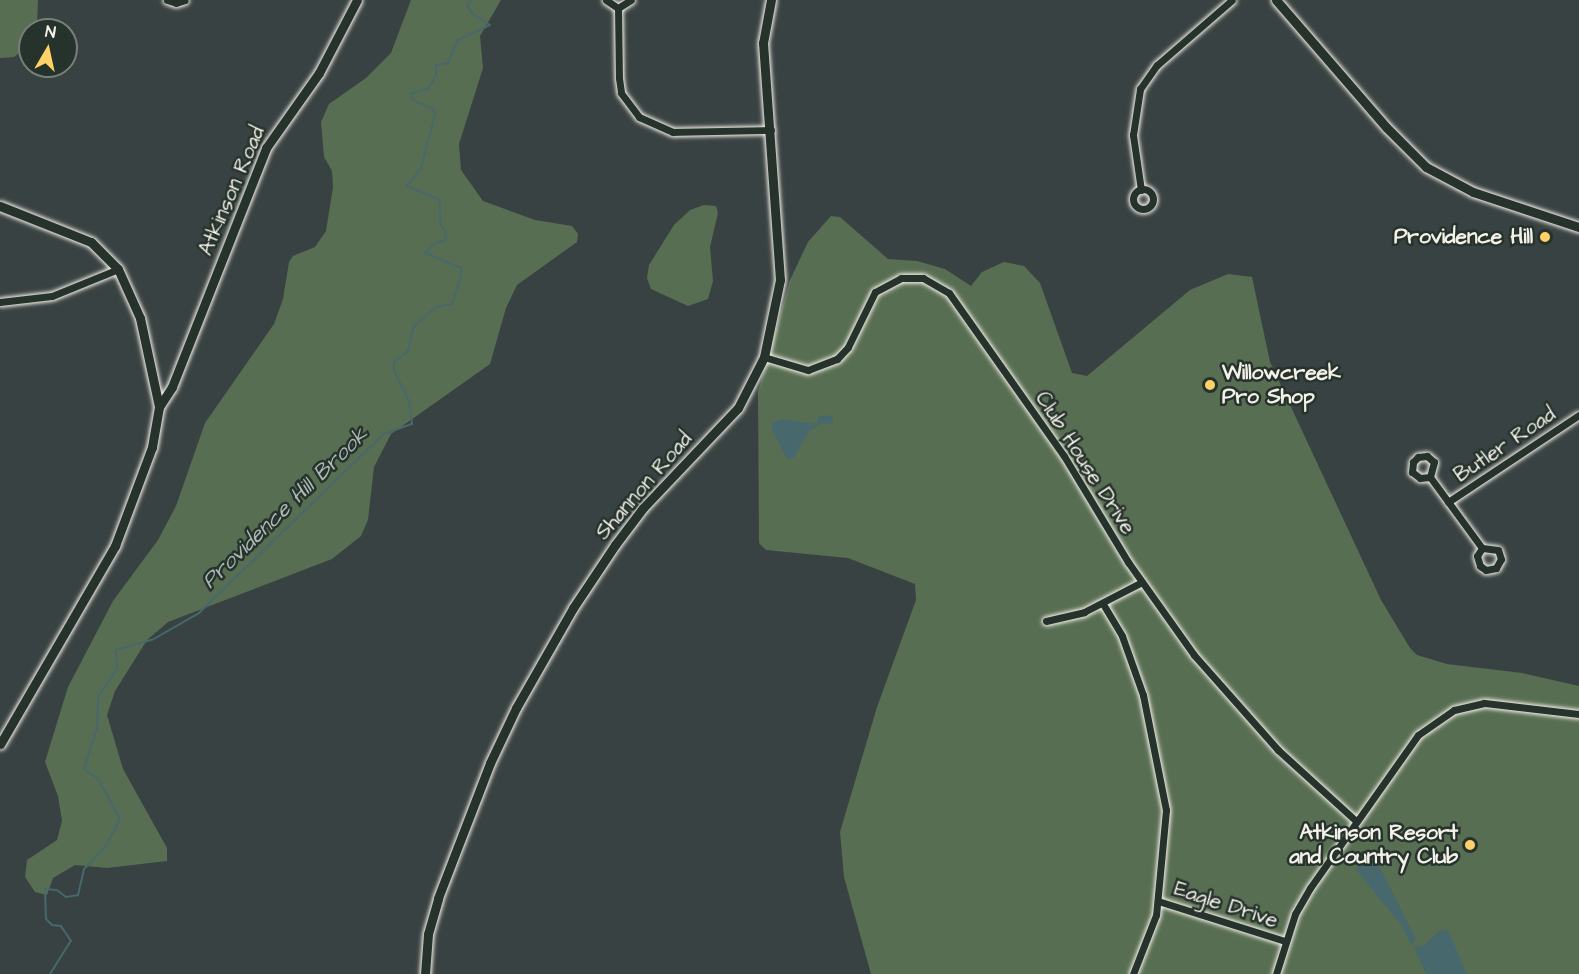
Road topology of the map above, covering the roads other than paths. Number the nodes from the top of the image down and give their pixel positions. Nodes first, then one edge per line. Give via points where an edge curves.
1 (167, 0) edge
2 (185, 0) edge
3 (357, 0) edge
4 (606, 0) edge
5 (631, 0) edge
6 (771, 0) edge
7 (1233, 0) edge
8 (1276, 0) edge
9 (618, 8) junction
10 (771, 130) junction
11 (1141, 190) dead end
12 (0, 206) edge
13 (1579, 227) edge
14 (118, 269) junction
15 (0, 302) edge
16 (764, 357) junction
17 (159, 407) junction
18 (1579, 415) edge
19 (1430, 477) dead end
20 (1448, 502) junction
21 (1482, 548) dead end
22 (1142, 582) junction
23 (1104, 604) junction
24 (1046, 621) dead end
25 (1579, 714) edge
26 (0, 744) edge
27 (1356, 821) junction
28 (1158, 901) junction
29 (1285, 941) junction
30 (425, 974) edge
31 (1133, 974) edge
32 (1276, 974) edge

1 - 2 street
3 - 17 street, Atkinson Road via 319,73 266,148 172,387
4 - 9 street
5 - 9 street
6 - 10 street, Shannon Road via 763,43
7 - 11 street via 1156,65 1140,89 1133,135
8 - 13 street via 1426,167 1473,192
9 - 10 street via 621,93 639,117 673,132
10 - 16 street, Shannon Road via 780,280
12 - 14 street via 91,242
14 - 15 street via 52,296
14 - 17 street via 140,318
16 - 22 street, Club House Drive via 792,368 824,366 848,347 866,304 887,283 915,278 936,284 958,305 1064,456
16 - 30 street, Shannon Road via 738,408 644,508 615,545 573,608 516,708 489,763 438,898 428,934
17 - 26 street via 152,447 115,546
18 - 20 street, Butler Road
19 - 20 street
20 - 21 street
22 - 23 street
22 - 27 street, Club House Drive via 1187,647 1237,706 1278,750
23 - 24 street
23 - 28 street via 1122,636 1143,695 1165,800
25 - 27 street via 1498,703 1454,710 1418,735
27 - 29 street via 1310,888
28 - 29 street, Eagle Drive
28 - 31 street
29 - 32 street

